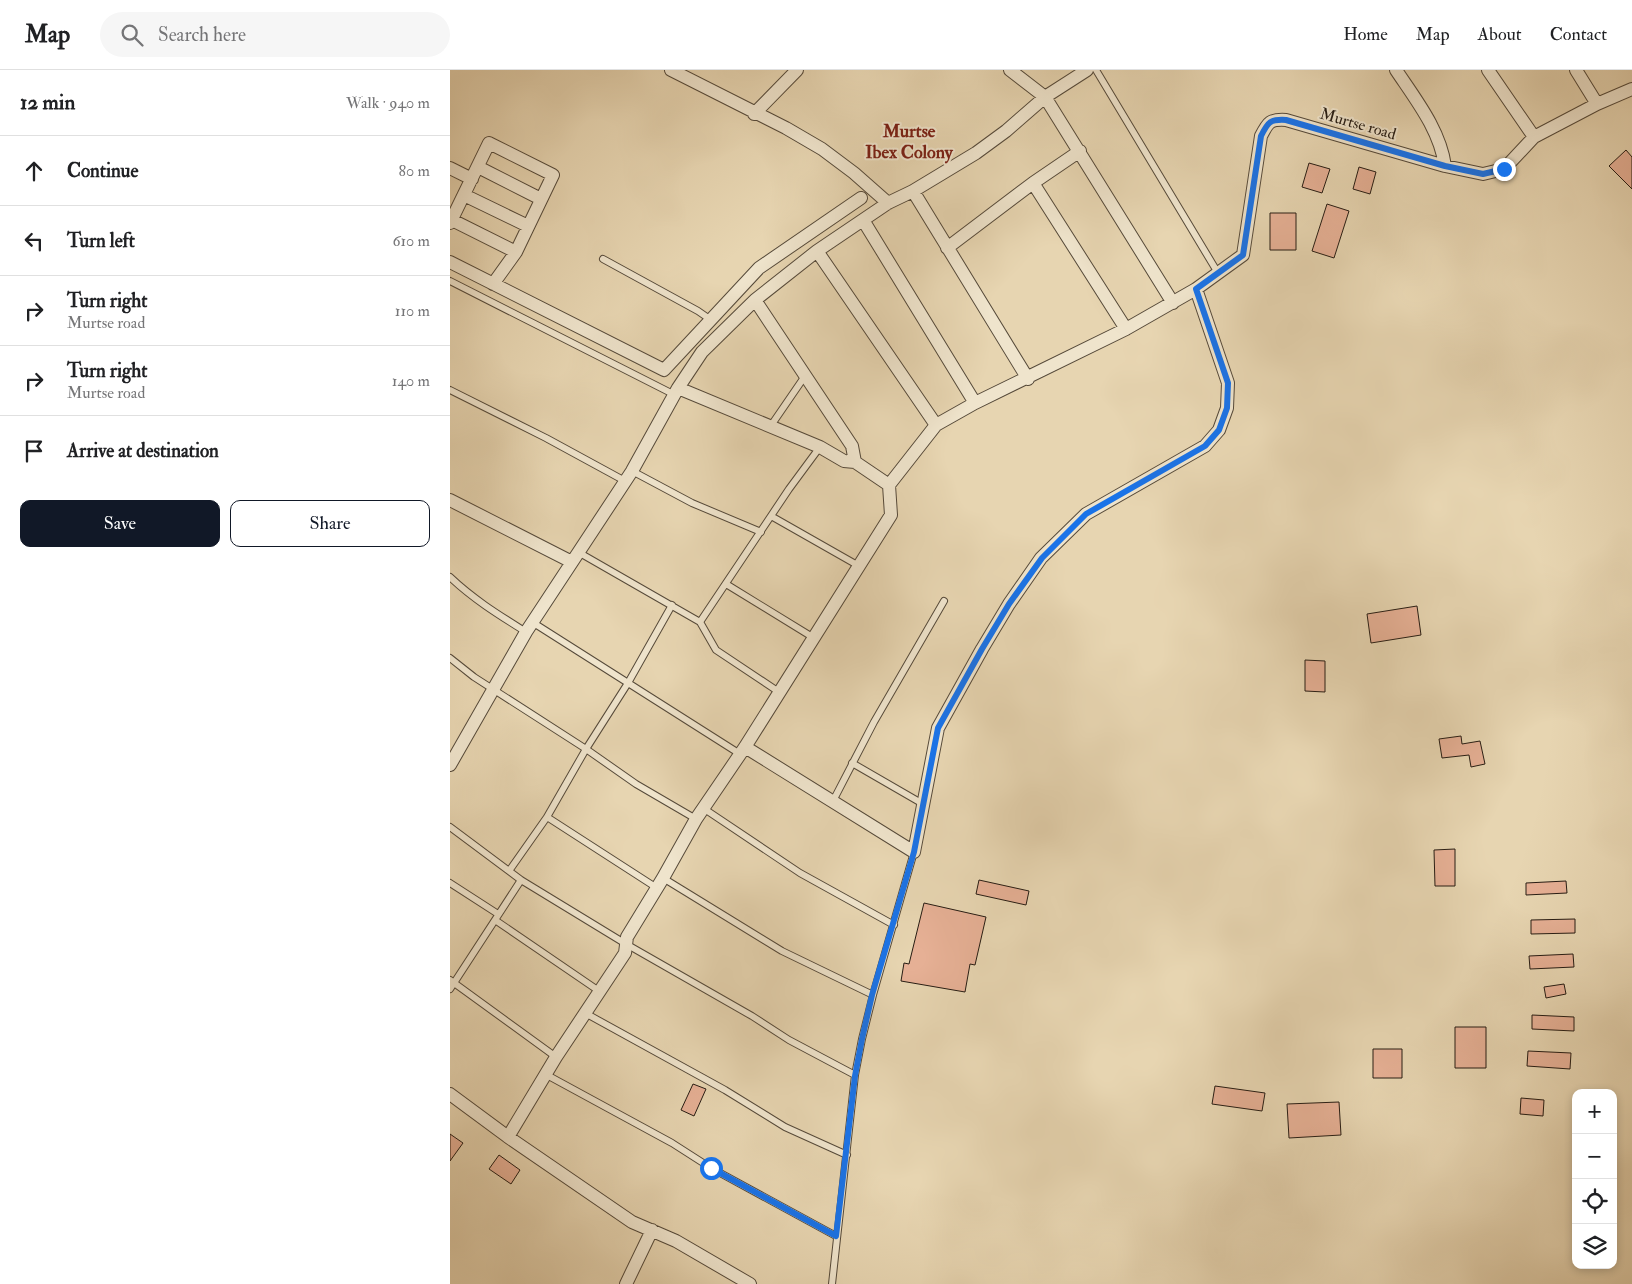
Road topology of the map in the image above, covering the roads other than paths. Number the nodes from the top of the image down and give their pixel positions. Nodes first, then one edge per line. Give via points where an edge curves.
1 (671, 70) edge
2 (797, 70) edge
3 (1010, 70) edge
4 (1087, 70) edge
5 (1096, 70) edge
6 (1396, 70) edge
7 (1488, 70) edge
8 (1576, 70) edge
9 (1632, 88) edge
10 (1045, 97) junction
11 (1597, 104) junction
12 (754, 114) junction
13 (1534, 137) junction
14 (1080, 151) junction
15 (1445, 166) junction
16 (450, 168) edge
17 (475, 173) junction
18 (1033, 183) junction
19 (913, 191) junction
20 (464, 195) junction
21 (861, 198) dead end
22 (541, 199) junction
23 (888, 203) junction
24 (454, 205) edge
25 (863, 220) junction
26 (451, 221) edge
27 (528, 226) junction
28 (947, 248) junction
29 (817, 251) junction
30 (516, 252) junction
31 (604, 259) dead end
32 (450, 262) edge
33 (1218, 273) junction
34 (450, 281) edge
35 (493, 284) junction
36 (1196, 289) junction
37 (754, 300) junction
38 (1173, 303) junction
39 (711, 320) junction
40 (1126, 329) junction
41 (805, 376) junction
42 (1028, 379) junction
43 (450, 390) edge
44 (676, 392) junction
45 (975, 404) junction
46 (936, 425) junction
47 (770, 427) junction
48 (820, 448) junction
49 (855, 462) junction
50 (629, 476) junction
51 (889, 485) junction
52 (450, 500) edge
53 (771, 516) junction
54 (761, 532) junction
55 (575, 557) junction
56 (860, 566) junction
57 (450, 577) edge
58 (726, 584) junction
59 (944, 601) dead end
60 (672, 605) junction
61 (700, 622) junction
62 (529, 627) junction
63 (814, 638) junction
64 (450, 658) edge
65 (628, 683) junction
66 (493, 689) junction
67 (780, 692) junction
68 (586, 748) junction
69 (742, 750) junction
70 (852, 763) junction
71 (450, 765) edge
72 (833, 801) junction
73 (924, 804) junction
74 (703, 808) junction
75 (546, 817) junction
76 (696, 819) junction
77 (450, 827) edge
78 (914, 852) junction
79 (509, 871) junction
80 (521, 880) junction
81 (450, 883) edge
82 (660, 883) junction
83 (496, 917) junction
84 (894, 925) junction
85 (626, 944) junction
86 (452, 981) edge
87 (450, 989) edge
88 (599, 991) junction
89 (872, 995) junction
90 (585, 1013) junction
91 (556, 1058) junction
92 (545, 1074) junction
93 (855, 1076) junction
94 (450, 1094) edge
95 (508, 1137) junction
96 (847, 1155) junction
97 (652, 1230) junction
98 (836, 1236) junction
99 (626, 1284) edge
100 (748, 1284) edge
101 (832, 1284) edge

1 - 12 street
2 - 12 street
3 - 10 street
4 - 10 street
5 - 33 lane
6 - 15 street via 1428,120 1443,150
7 - 13 street
8 - 11 street
9 - 11 street, Murtse road
10 - 14 street
10 - 19 street via 976,154
11 - 13 street, Murtse road
12 - 23 street via 822,149
13 - 15 street, Murtse road via 1504,169 1483,174
14 - 18 street
14 - 38 street
15 - 33 street, Murtse road via 1276,119 1266,124 1261,136 1243,255
16 - 17 street
17 - 20 street
17 - 22 street
17 - 22 street via 490,143 553,175
18 - 28 street
18 - 40 street
19 - 23 street
19 - 28 street
20 - 24 street
20 - 27 street
21 - 39 street via 760,268
22 - 27 street
23 - 25 street
24 - 26 street
25 - 29 street
25 - 45 street
26 - 30 street
27 - 30 street
28 - 42 street
29 - 37 street
29 - 46 street
30 - 35 street
31 - 39 lane
32 - 35 street
33 - 36 street, Murtse road
34 - 44 lane
35 - 39 street via 664,370
36 - 38 street, Murtse road
36 - 73 street via 1228,383 1227,408 1219,430 1205,446 1086,514 1042,558 1009,604 938,728
37 - 41 street
37 - 44 street via 702,352
38 - 40 street, Murtse road
40 - 42 street, Murtse road
41 - 47 lane
41 - 49 street via 852,446
42 - 45 street, Murtse road
43 - 50 lane
44 - 47 street
44 - 50 street
45 - 46 street, Murtse road
46 - 51 street
47 - 48 street
48 - 49 street via 844,461
48 - 53 lane
49 - 51 street
50 - 54 lane
50 - 55 street
51 - 56 street via 891,515
52 - 55 street
53 - 54 lane
53 - 56 lane
54 - 58 lane
55 - 60 lane
55 - 62 street
56 - 63 street
57 - 62 lane via 498,615
58 - 61 lane
58 - 63 lane
59 - 70 lane
60 - 61 lane
60 - 65 lane
61 - 67 lane via 716,650
62 - 65 lane
62 - 66 street
63 - 67 street
64 - 66 lane
65 - 68 lane
65 - 69 lane
66 - 68 lane
66 - 71 street
67 - 69 street
68 - 75 lane
68 - 76 lane via 636,784
69 - 72 street
69 - 74 street
70 - 72 lane
70 - 73 lane
72 - 78 street
73 - 78 street
74 - 76 street
74 - 84 lane via 800,873
75 - 79 lane
75 - 82 lane
76 - 82 street
77 - 79 lane
78 - 84 lane
79 - 80 lane
80 - 83 lane
80 - 85 lane
81 - 83 lane
82 - 85 street via 627,937
82 - 89 lane via 782,951
83 - 86 lane
83 - 88 lane
84 - 89 lane
85 - 88 street via 625,953
85 - 93 lane
86 - 87 lane
86 - 91 lane
88 - 90 street
89 - 93 lane
90 - 91 street
90 - 96 lane via 785,1127
91 - 92 street
92 - 95 street
92 - 98 lane
93 - 96 lane
94 - 95 street
95 - 97 street via 632,1222
96 - 98 lane
97 - 99 street
97 - 100 street
98 - 101 lane

